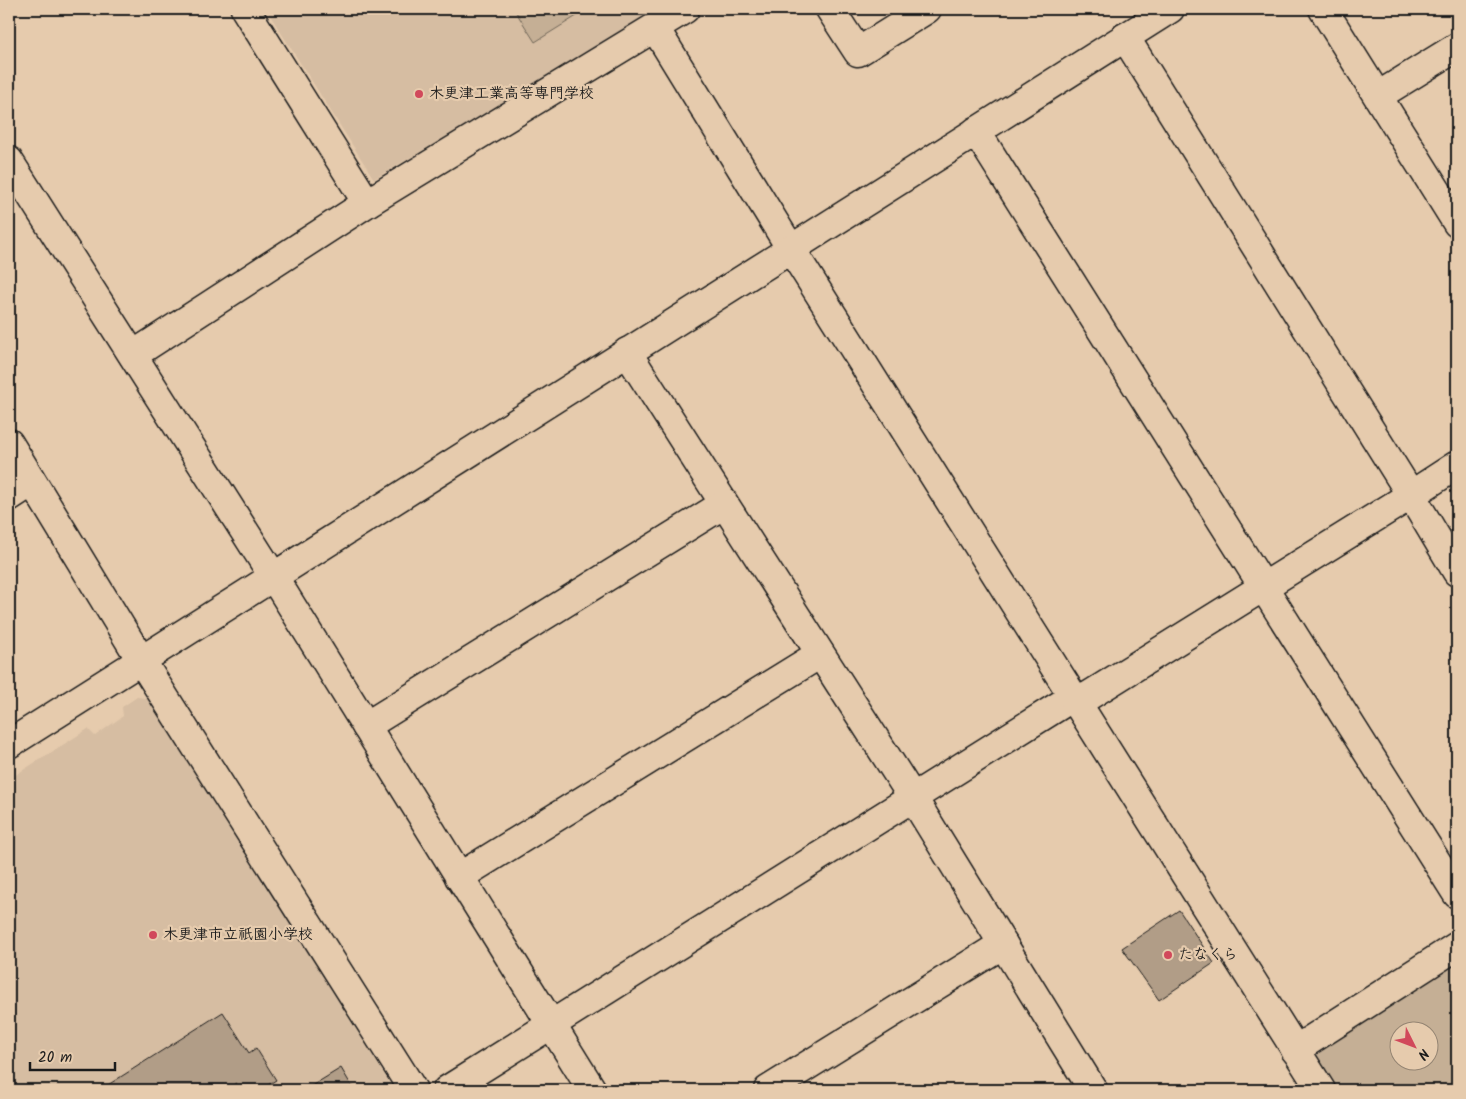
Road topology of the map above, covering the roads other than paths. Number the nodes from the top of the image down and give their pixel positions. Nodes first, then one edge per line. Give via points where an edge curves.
1 (245, 9) edge
2 (686, 9) edge
3 (830, 9) edge
4 (927, 9) edge
5 (1170, 9) edge
6 (1323, 9) edge
7 (655, 28) junction
8 (1125, 37) junction
9 (1457, 48) edge
10 (1378, 96) junction
11 (976, 131) junction
12 (9, 161) edge
13 (366, 204) junction
14 (1457, 223) edge
15 (791, 249) junction
16 (627, 352) junction
17 (132, 355) junction
18 (9, 443) edge
19 (1457, 464) edge
20 (32, 482) junction
21 (1411, 495) junction
22 (9, 498) edge
23 (724, 504) junction
24 (1457, 572) edge
25 (274, 576) junction
26 (1263, 588) junction
27 (820, 654) junction
28 (141, 660) junction
29 (1075, 700) junction
30 (366, 726) junction
31 (9, 744) edge
32 (913, 798) junction
33 (459, 877) junction
34 (1457, 894) edge
35 (1003, 944) junction
36 (1457, 946) edge
37 (551, 1025) junction
38 (1295, 1050) junction
39 (1083, 1087) edge
40 (412, 1090) edge
41 (447, 1090) edge
42 (592, 1090) edge
43 (768, 1090) edge
44 (1321, 1090) edge

1 - 13 street
2 - 7 street
3 - 4 street via 858,52
5 - 8 street
6 - 10 street
7 - 13 street
7 - 15 street
8 - 11 street
8 - 21 street
9 - 10 street
10 - 14 street
11 - 15 street
11 - 26 street
12 - 17 street
13 - 17 street
15 - 16 street
15 - 29 street
16 - 23 street
16 - 25 street
17 - 25 street
18 - 20 street
19 - 21 street
20 - 22 street
20 - 28 street
21 - 24 street
21 - 26 street
23 - 27 street
23 - 30 street
25 - 28 street
25 - 30 street
26 - 29 street
26 - 34 street
27 - 32 street
27 - 33 street
28 - 31 street
28 - 40 street
29 - 32 street
29 - 38 street
30 - 33 street
32 - 35 street
32 - 37 street
33 - 37 street
35 - 39 street
35 - 43 street
36 - 38 street
37 - 41 street
37 - 42 street
38 - 44 street

